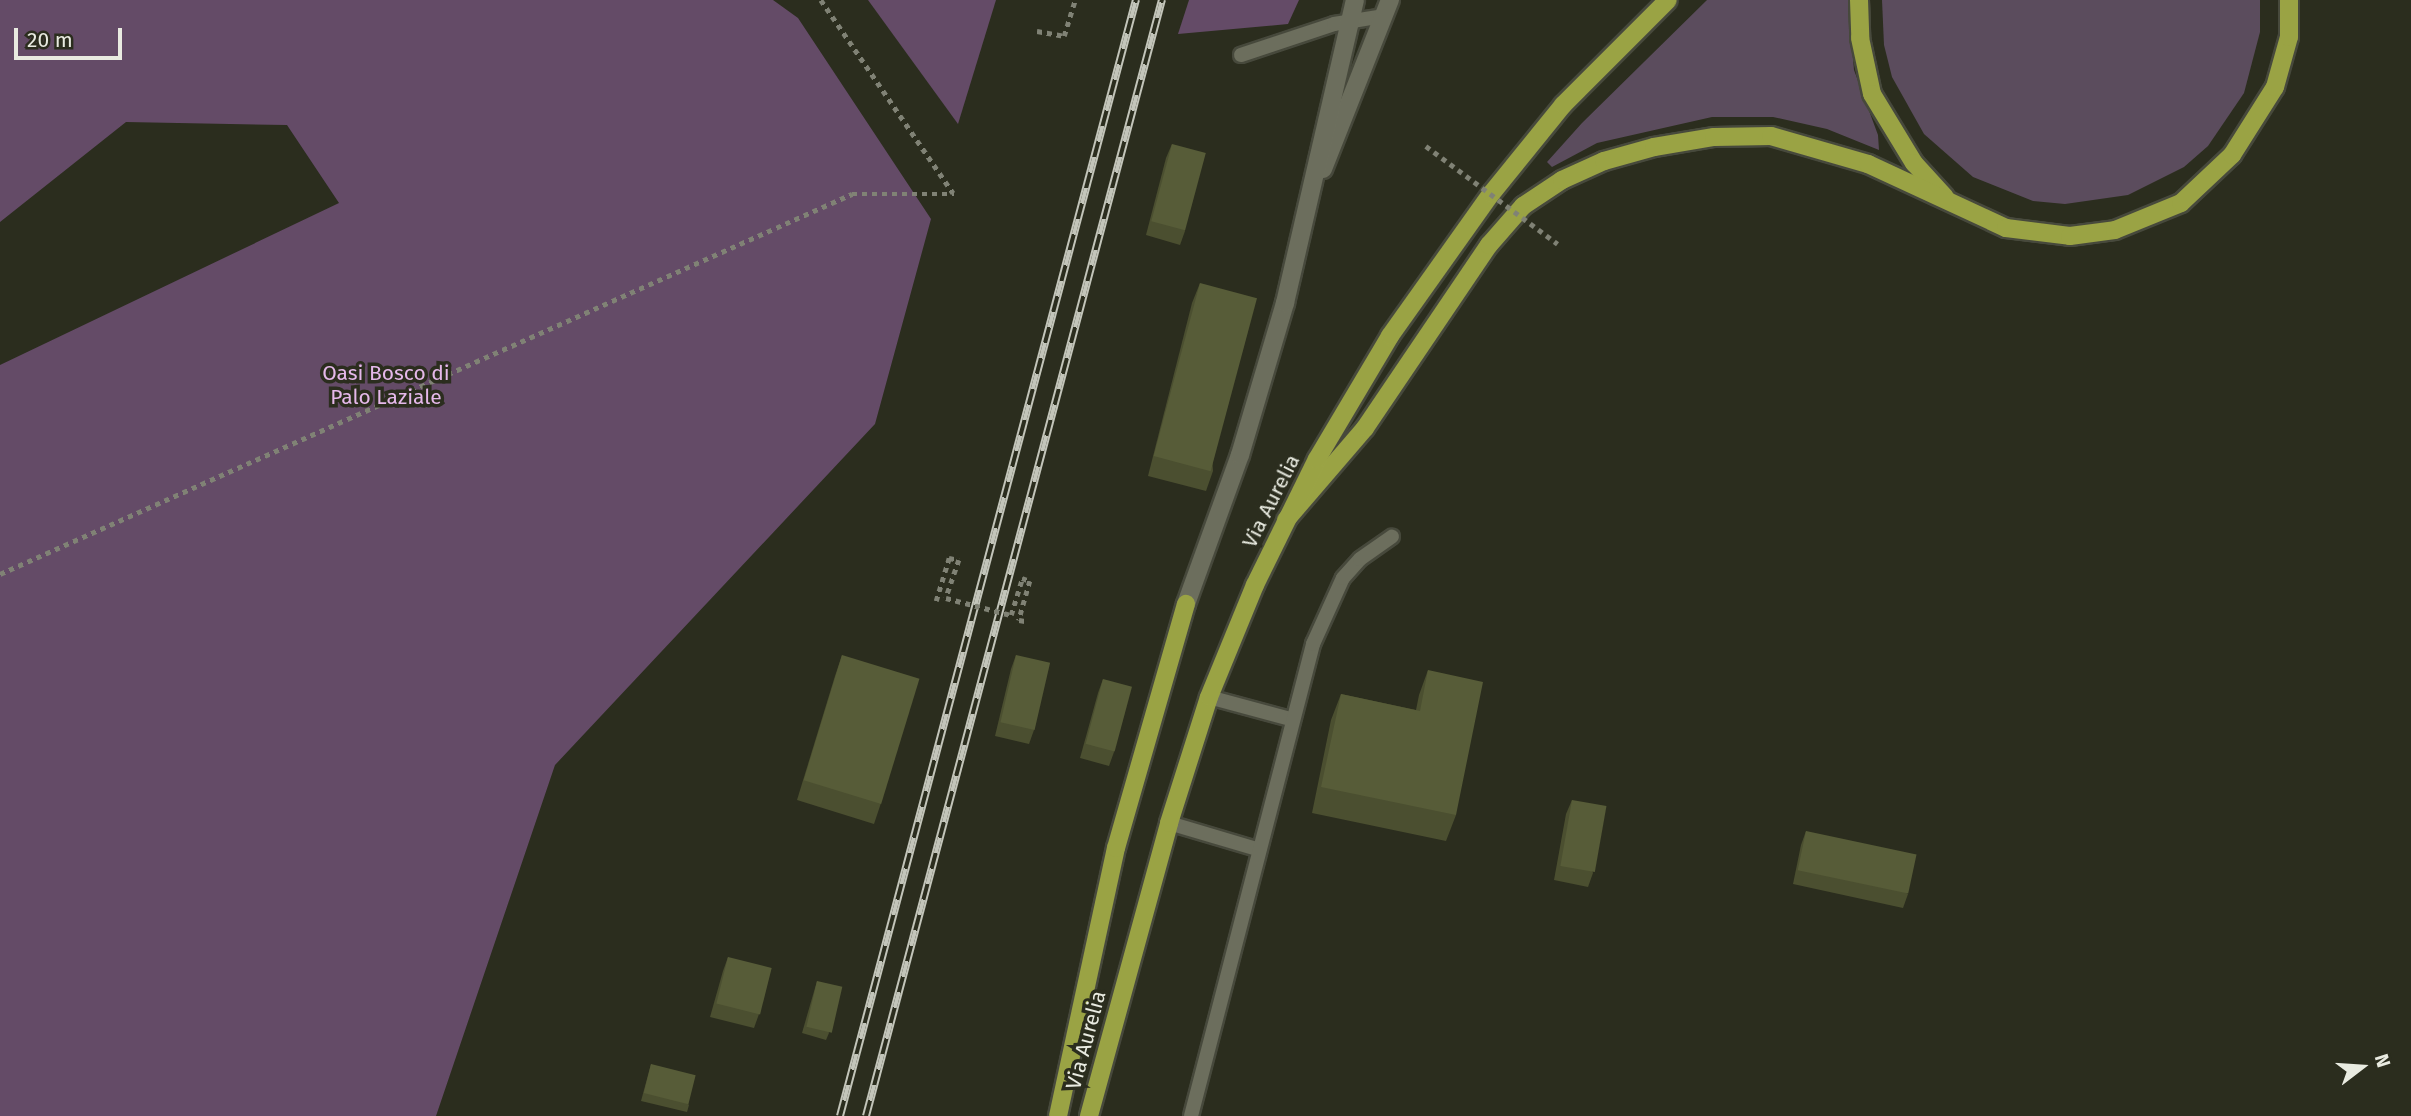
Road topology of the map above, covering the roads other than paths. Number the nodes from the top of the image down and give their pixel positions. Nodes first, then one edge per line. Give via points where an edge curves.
1 (1355, 0) edge
2 (1668, 0) edge
3 (1859, 0) edge
4 (2289, 0) edge
5 (1387, 8) edge
6 (1349, 22) junction
7 (1241, 54) dead end
8 (1310, 201) junction
9 (1955, 207) junction
10 (1286, 520) junction
11 (1392, 537) dead end
12 (1186, 604) joint
13 (1209, 697) junction
14 (1290, 719) junction
15 (1169, 823) junction
16 (1257, 849) junction
17 (1058, 1116) edge
18 (1088, 1116) edge
19 (1191, 1116) edge

1 - 6 street
2 - 10 main road, Via Aurelia via 1563,106 1431,273 1370,368
3 - 9 main road via 1865,68 1880,110 1914,163
4 - 9 main road via 2286,53 2265,107 2215,174 2181,203 2115,230 2070,236 2006,228
5 - 6 lane
5 - 8 street
6 - 7 lane
6 - 8 street
8 - 12 street via 1259,393
9 - 10 main road via 1868,164 1771,136 1714,137 1654,147 1562,180 1523,206 1489,244 1359,437
10 - 13 main road, Via Aurelia
11 - 14 lane via 1360,559 1343,578 1313,644
12 - 17 main road via 1116,848
13 - 14 lane
13 - 15 main road, Via Aurelia
14 - 16 lane
15 - 16 lane
15 - 18 main road, Via Aurelia
16 - 19 lane

